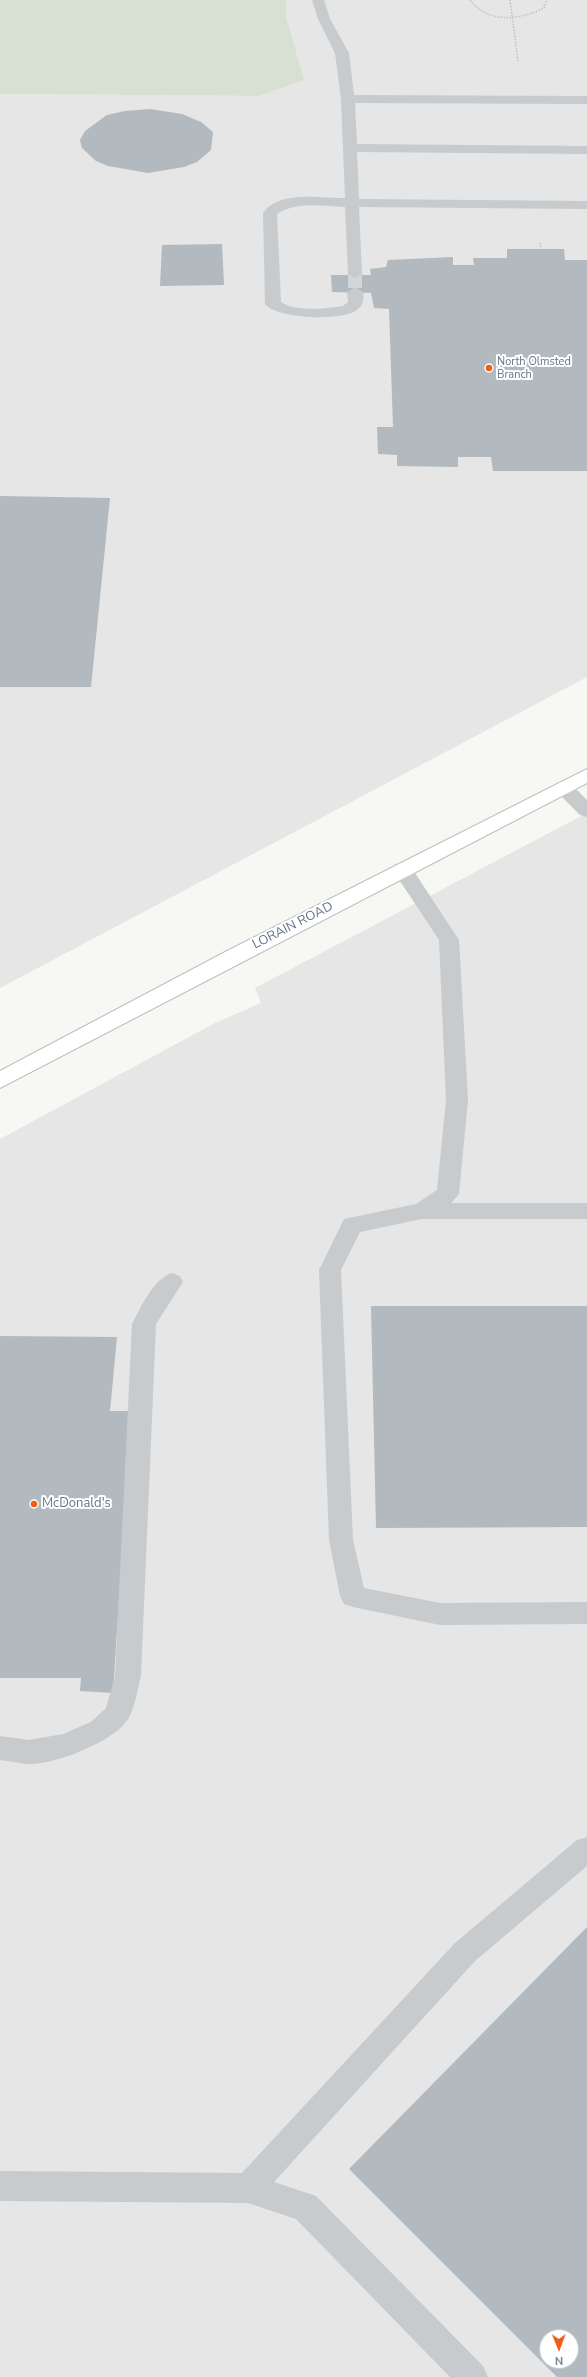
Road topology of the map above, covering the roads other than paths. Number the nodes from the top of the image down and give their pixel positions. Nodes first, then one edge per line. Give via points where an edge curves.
1 (318, 0) edge
2 (348, 99) junction
3 (587, 100) edge
4 (351, 148) junction
5 (587, 150) edge
6 (352, 203) junction
7 (587, 205) edge
8 (355, 274) tunnel mouth
9 (355, 292) tunnel mouth
10 (587, 775) edge
11 (563, 787) junction
12 (587, 811) edge
13 (402, 869) junction
14 (0, 1080) edge
15 (422, 1211) junction
16 (587, 1211) edge
17 (172, 1282) dead end
18 (587, 1613) edge
19 (0, 1748) edge
20 (587, 1848) edge
21 (0, 2186) edge
22 (248, 2188) junction
23 (472, 2377) edge

1 - 2 lane via 324,19 342,53
2 - 3 lane
2 - 4 lane
4 - 5 lane
4 - 6 lane
6 - 7 lane
6 - 8 lane
6 - 9 lane via 299,203 275,208 270,213 273,304 294,311 344,311 356,302
10 - 11 main road, LORAIN ROAD
11 - 12 lane
11 - 13 main road, LORAIN ROAD
13 - 14 main road, LORAIN ROAD
13 - 15 lane via 449,940 457,1100 448,1194
15 - 16 lane
15 - 18 lane via 352,1225 330,1270 341,1540 353,1596 440,1614
17 - 19 lane via 144,1324 128,1676 117,1714 100,1730 65,1746 29,1752
20 - 22 lane via 465,1952
21 - 22 lane
22 - 23 lane via 305,2207

